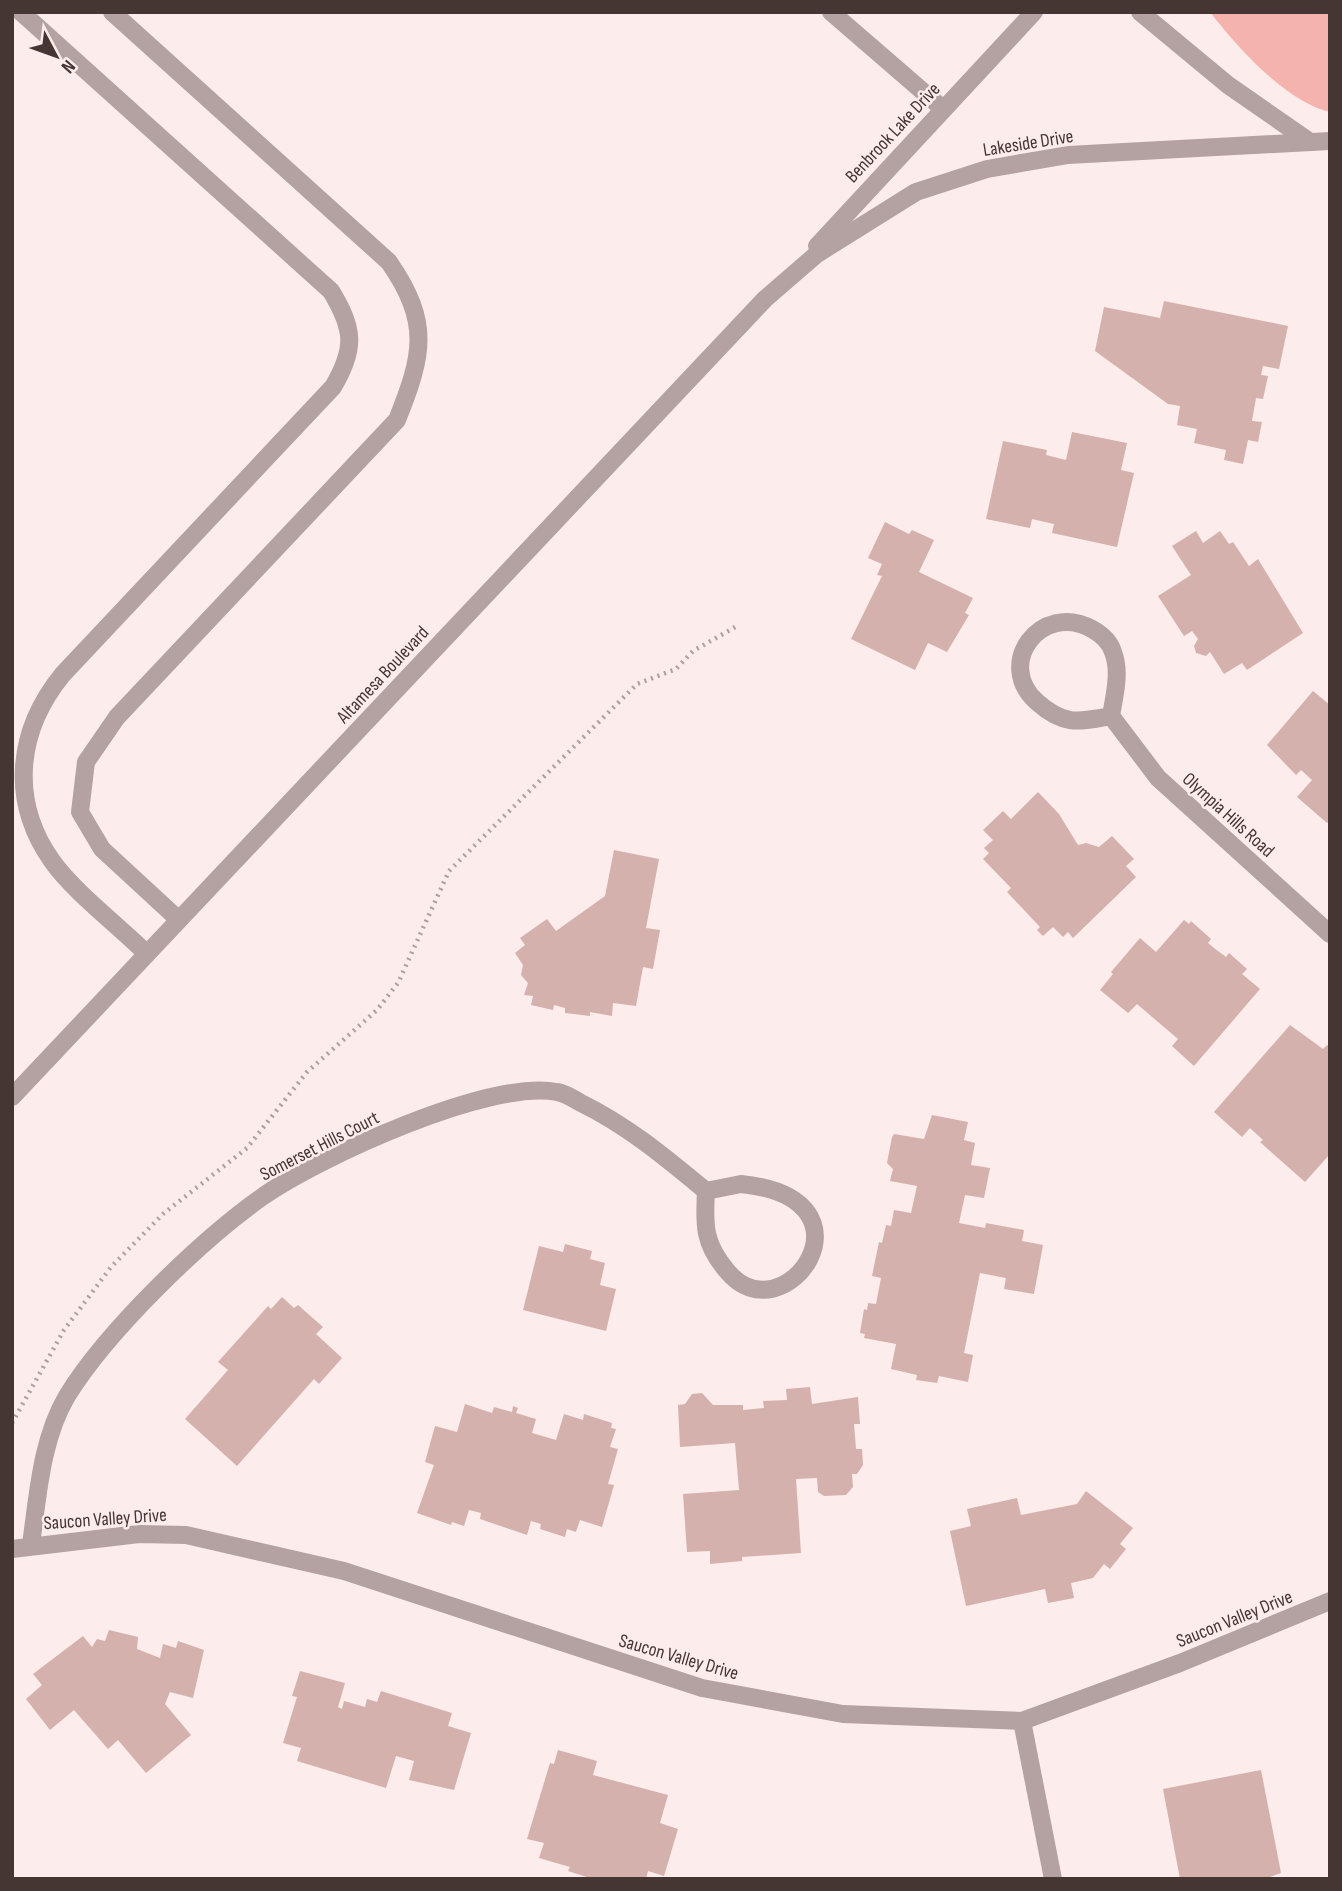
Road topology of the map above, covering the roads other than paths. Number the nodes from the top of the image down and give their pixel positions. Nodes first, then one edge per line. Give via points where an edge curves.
1 (21, 12) edge
2 (112, 12) edge
3 (831, 12) edge
4 (1034, 12) edge
5 (1140, 12) edge
6 (942, 108) junction
7 (1330, 141) edge
8 (1310, 142) junction
9 (784, 282) junction
10 (1111, 716) junction
11 (179, 920) junction
12 (1330, 933) edge
13 (147, 954) junction
14 (12, 1097) edge
15 (706, 1192) junction
16 (31, 1544) junction
17 (12, 1549) edge
18 (1330, 1601) edge
19 (1023, 1721) junction
20 (1053, 1879) edge

1 - 13 street via 331,291 347,318 351,346 333,387 63,674 32,722 24,748 24,792 41,843 53,863
2 - 11 street via 389,262 408,290 420,332 417,369 397,420 117,717 86,762 80,812 102,849
3 - 6 street
4 - 6 street, Benbrook Lake Drive
5 - 8 street via 1228,85
6 - 9 street, Benbrook Lake Drive
7 - 8 street, Lakeside Drive
8 - 9 street, Lakeside Drive via 1068,155 987,169 916,192 817,254
9 - 11 street, Altamesa Boulevard
10 - 10 street via 1117,680 1114,652 1102,634 1078,621 1058,620 1038,632 1023,649 1019,671 1030,695 1053,716 1076,723
10 - 12 street, Olympia Hills Road via 1158,778
11 - 13 street, Altamesa Boulevard
13 - 14 street, Altamesa Boulevard
15 - 15 street via 704,1227 713,1254 735,1282 757,1292 780,1287 800,1272 815,1250 808,1212 792,1197 770,1187 741,1184
15 - 16 street, Somerset Hills Court via 645,1141 558,1091 509,1092 431,1114 346,1152 263,1196 175,1270 103,1349 66,1398 46,1449
16 - 17 street, Saucon Valley Drive
16 - 19 street, Saucon Valley Drive via 139,1534 186,1535 344,1571 702,1688 843,1714
18 - 19 street, Saucon Valley Drive
19 - 20 street

